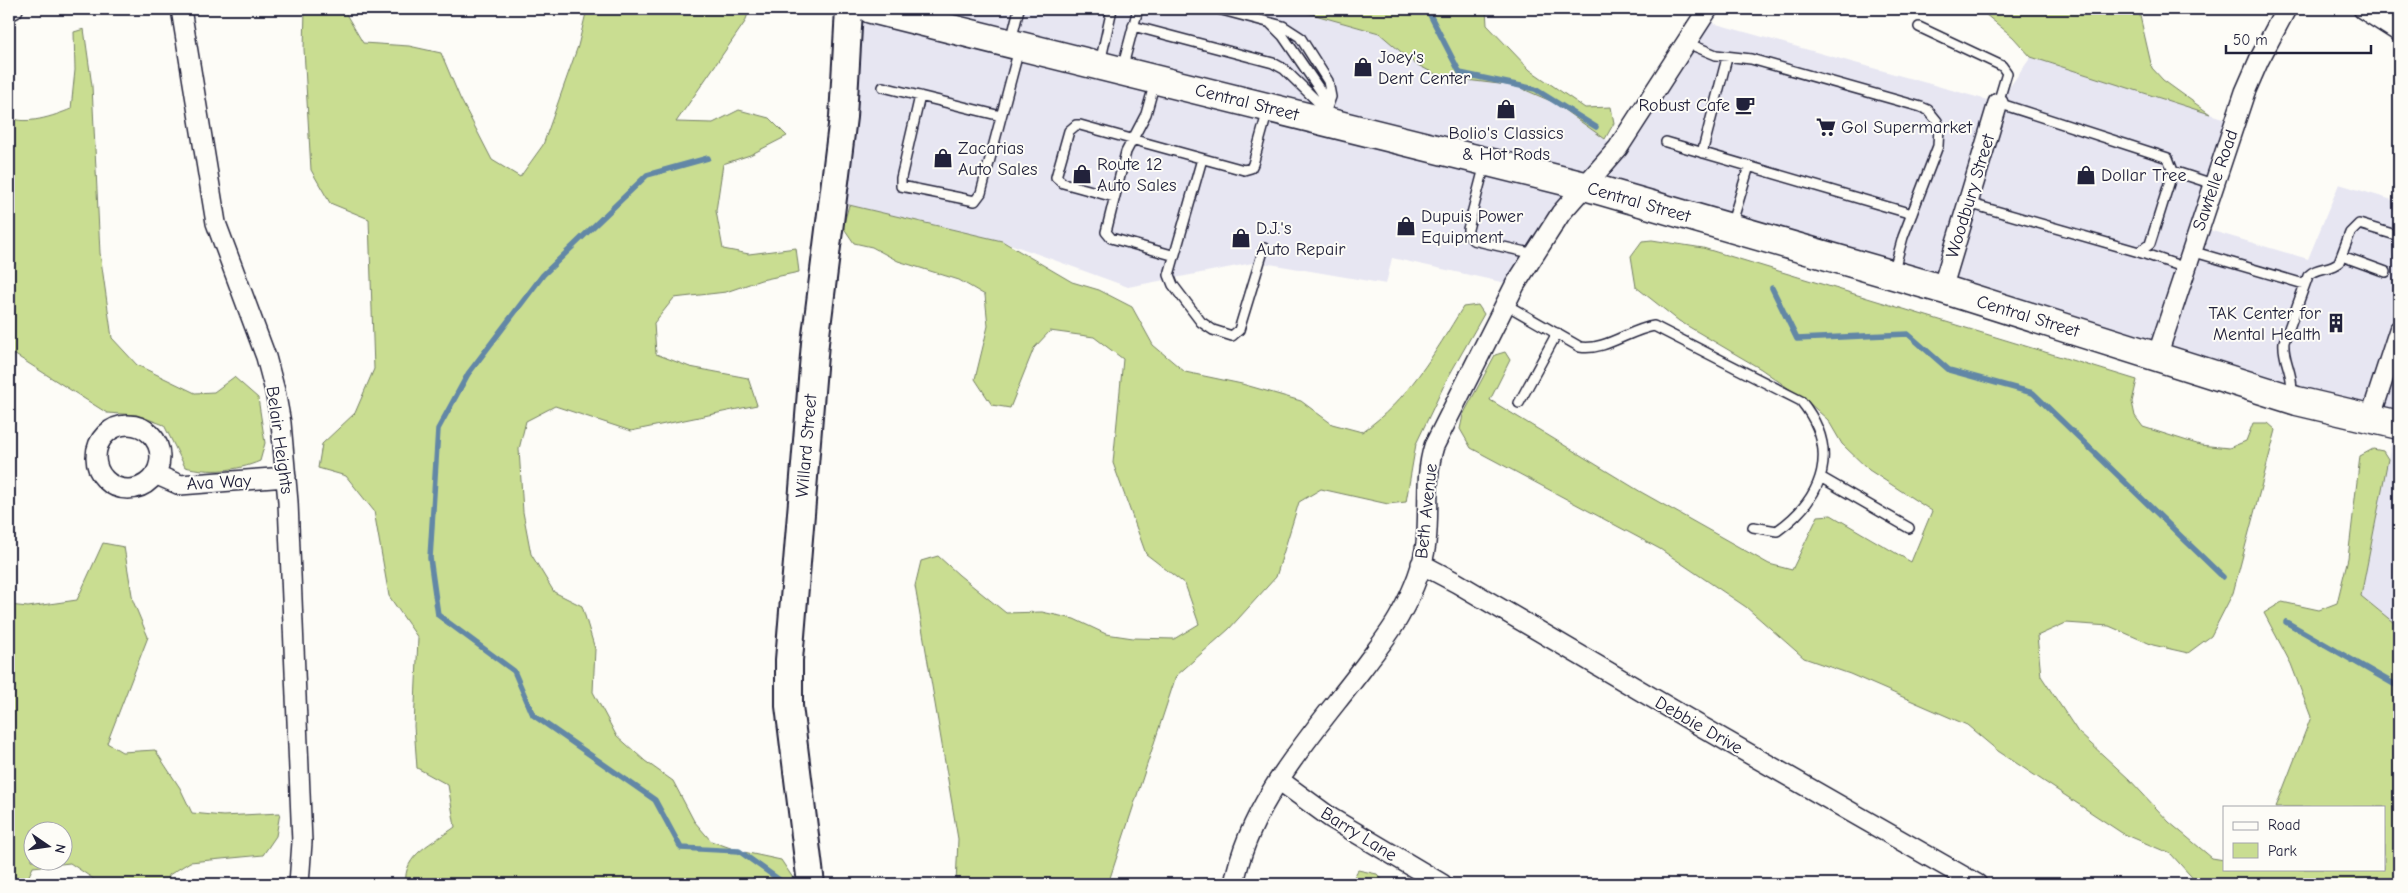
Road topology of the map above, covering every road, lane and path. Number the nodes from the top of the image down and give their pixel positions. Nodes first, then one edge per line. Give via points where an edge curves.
1 (9, 9) edge
2 (13, 9) edge
3 (181, 9) edge
4 (848, 9) edge
5 (871, 9) edge
6 (1019, 9) edge
7 (1112, 9) edge
8 (1138, 9) edge
9 (1218, 9) edge
10 (2286, 9) edge
11 (2362, 9) edge
12 (901, 12) edge
13 (1700, 12) edge
14 (1268, 22) junction
15 (1133, 26) junction
16 (1919, 27) dead end
17 (2399, 32) edge
18 (1687, 43) junction
19 (1015, 45) junction
20 (1727, 58) junction
21 (1110, 69) junction
22 (1156, 80) junction
23 (882, 86) dead end
24 (920, 96) junction
25 (1998, 103) junction
26 (1268, 108) junction
27 (1001, 116) junction
28 (1322, 121) junction
29 (1132, 140) junction
30 (1666, 142) dead end
31 (1702, 153) junction
32 (1202, 158) junction
33 (1486, 161) junction
34 (1749, 166) junction
35 (2173, 171) junction
36 (2213, 184) junction
37 (1585, 186) junction
38 (1114, 197) junction
39 (1968, 203) junction
40 (1912, 214) junction
41 (1730, 228) junction
42 (2399, 236) edge
43 (1264, 248) dead end
44 (2139, 252) junction
45 (1535, 254) junction
46 (1172, 255) junction
47 (2342, 256) junction
48 (2189, 259) junction
49 (2386, 272) dead end
50 (1893, 275) junction
51 (2304, 284) junction
52 (1942, 290) junction
53 (1505, 304) junction
54 (2399, 330) edge
55 (1557, 333) junction
56 (2157, 356) junction
57 (2290, 399) junction
58 (1519, 403) dead end
59 (2370, 419) junction
60 (2399, 425) edge
61 (155, 474) dead end
62 (286, 477) junction
63 (1822, 478) junction
64 (1753, 527) dead end
65 (1909, 528) dead end
66 (1421, 564) junction
67 (1279, 780) junction
68 (299, 884) edge
69 (811, 884) edge
70 (1234, 884) edge
71 (1442, 884) edge
72 (1977, 884) edge

1 - 2 street
3 - 62 street, Belair Heights via 210,199 226,255 266,357 275,391
4 - 69 street, Willard Street via 843,117 815,343 789,660 789,706
5 - 12 main road, Central Street
6 - 19 lane
7 - 21 lane
8 - 15 lane
9 - 14 lane
10 - 36 street, Sawtelle Road via 2258,60
11 - 17 street
12 - 19 main road, Central Street
13 - 18 street, Beth Avenue
14 - 28 lane via 1284,36 1324,97 1326,108
14 - 28 lane via 1290,29 1300,37 1324,72 1331,97
15 - 21 lane
15 - 28 lane via 1278,65 1320,104 1324,111
16 - 25 lane via 2002,66 2007,72
18 - 20 lane
18 - 37 street, Beth Avenue via 1618,148
19 - 21 main road, Central Street
19 - 27 lane
20 - 31 lane
20 - 40 lane via 1760,61 1928,110 1939,127 1938,146
21 - 22 main road, Central Street
22 - 26 main road, Central Street
22 - 29 lane via 1146,114
23 - 24 lane
24 - 27 lane
24 - 27 lane via 900,178 903,187 975,200 981,193
25 - 35 lane via 2168,158
25 - 39 street, Woodbury Street
26 - 28 main road, Central Street
26 - 32 lane via 1251,168 1244,170
28 - 33 main road, Central Street
29 - 32 lane
29 - 38 lane
29 - 38 lane via 1080,125 1069,131 1056,178 1063,183
30 - 31 lane
31 - 34 lane
32 - 46 lane
33 - 37 main road, Central Street
33 - 45 lane via 1468,229 1470,238
34 - 40 lane
34 - 41 lane
35 - 36 lane
35 - 44 lane via 2150,244
36 - 48 street, Sawtelle Road
37 - 41 main road, Central Street
37 - 45 street, Beth Avenue via 1561,213
38 - 46 lane via 1105,227 1108,236
39 - 44 lane
39 - 52 street, Woodbury Street
40 - 50 lane
41 - 50 main road, Central Street
42 - 47 lane via 2359,224 2350,233
43 - 46 lane via 1240,330 1232,336 1201,322 1173,285 1169,275
44 - 48 lane
45 - 53 street, Beth Avenue
47 - 49 lane
47 - 51 lane via 2336,265 2309,274
48 - 51 lane
48 - 56 street, Sawtelle Road
50 - 52 main road, Central Street
51 - 57 lane via 2283,350 2293,385
52 - 56 main road, Central Street
53 - 55 lane
53 - 66 street, Beth Avenue via 1434,446 1428,465 1426,544
54 - 59 street
55 - 58 lane
55 - 63 lane via 1580,347 1591,349 1641,328 1654,326 1801,401 1812,414 1822,439
56 - 57 main road, Central Street
57 - 59 main road, Central Street
59 - 60 main road, Central Street
61 - 62 street, Ava Way via 180,485
62 - 68 street, Belair Heights via 302,842
63 - 64 lane via 1809,502 1793,520 1777,531
63 - 65 lane
66 - 67 street, Beth Avenue via 1412,591 1387,635
66 - 72 street, Debbie Drive
67 - 70 street, Beth Avenue via 1247,838
67 - 71 street, Barry Lane via 1331,818

